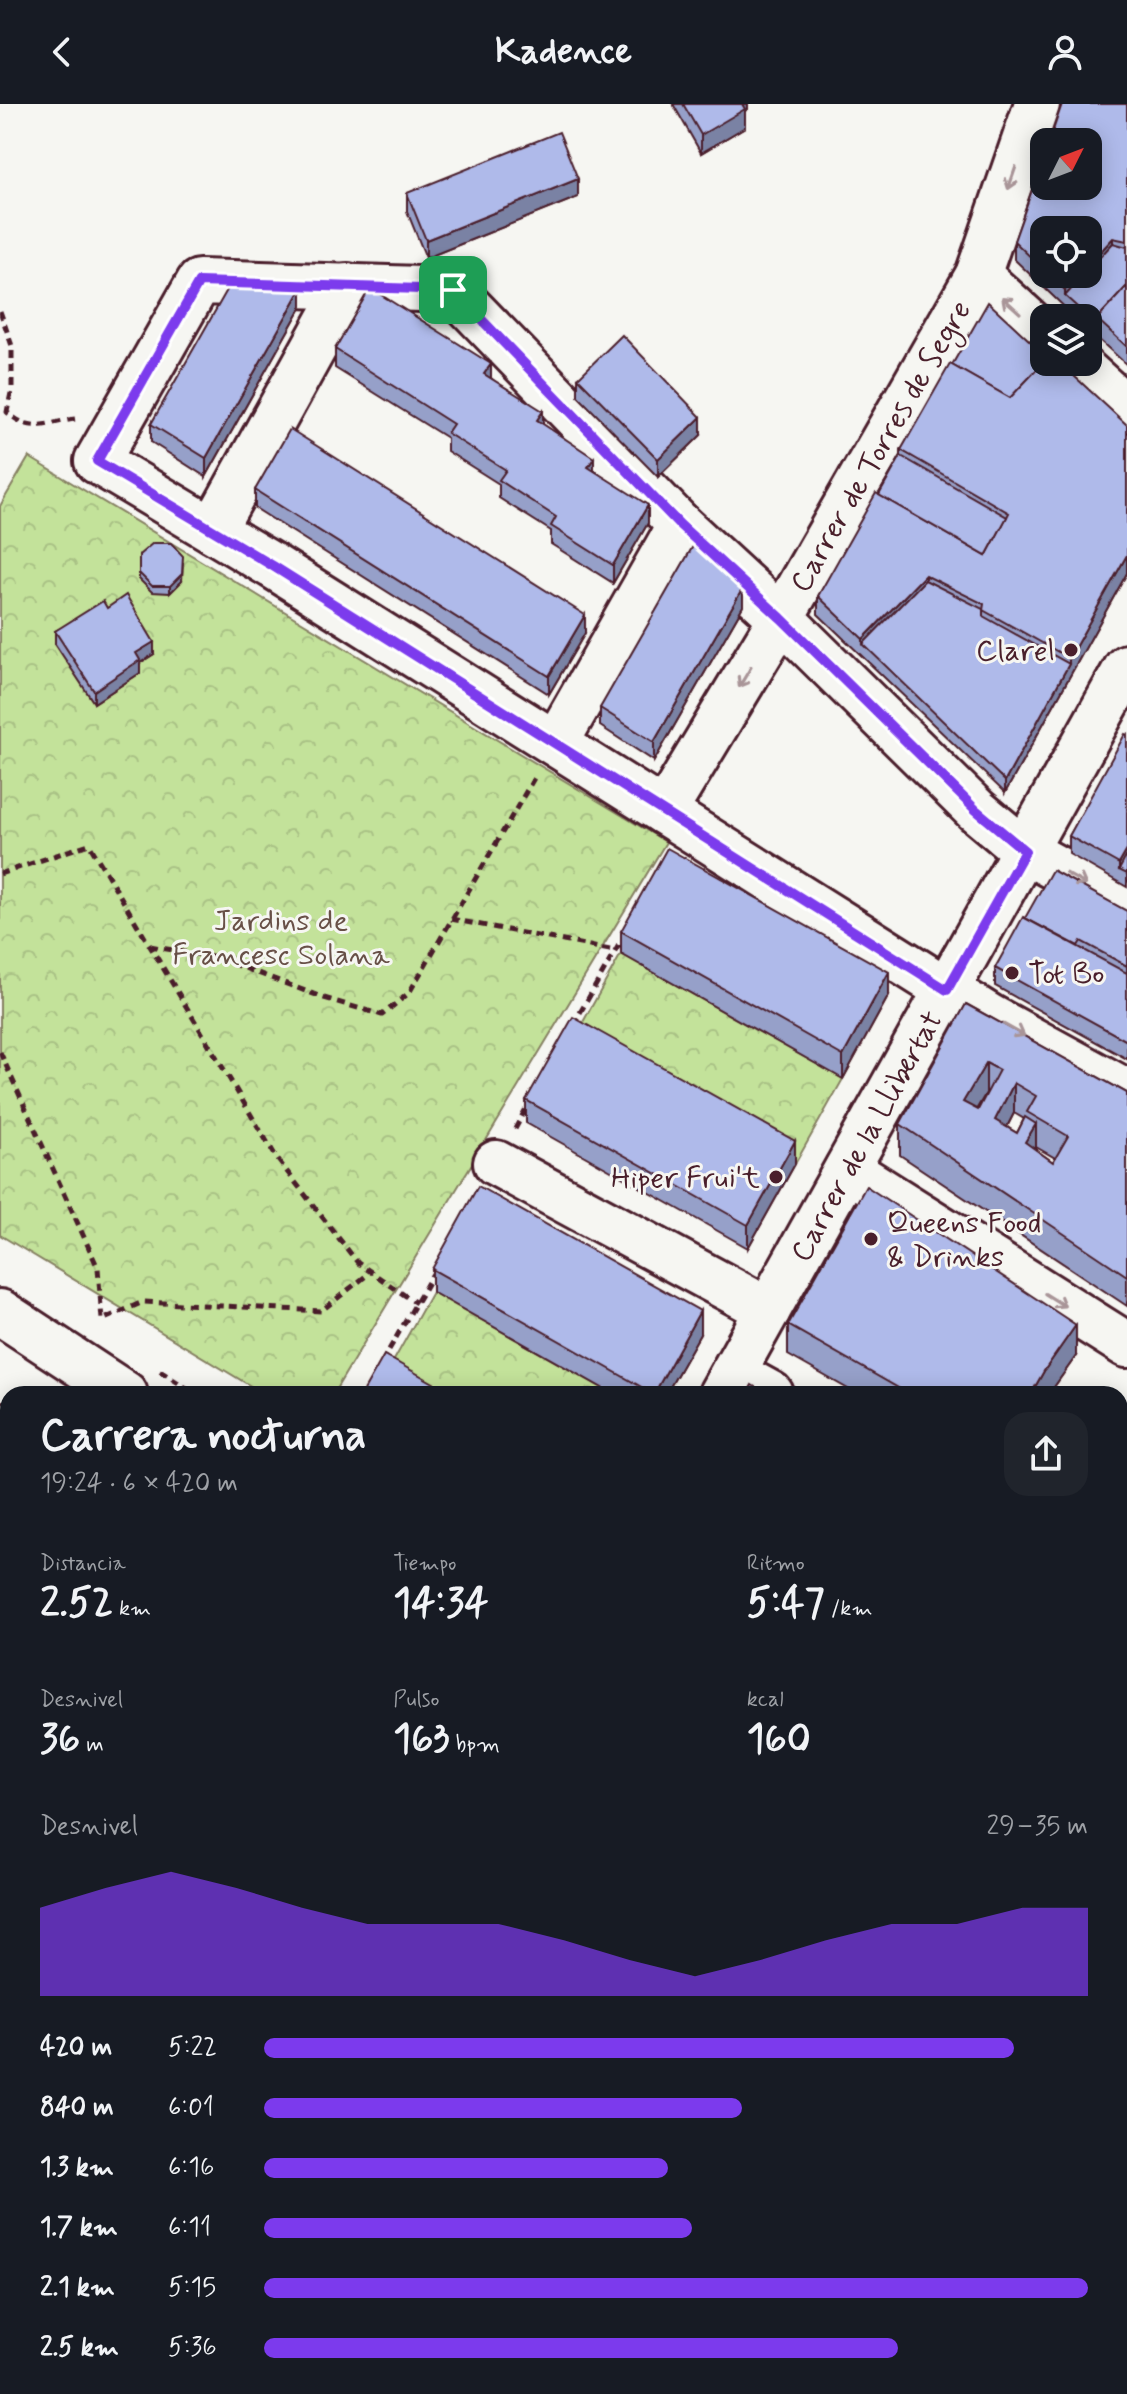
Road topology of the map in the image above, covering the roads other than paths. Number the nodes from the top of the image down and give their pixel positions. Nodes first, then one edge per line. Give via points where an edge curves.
1 (1037, 104) edge
2 (978, 275) junction
3 (348, 286) junction
4 (1030, 322) edge
5 (1090, 376) edge
6 (1127, 409) edge
7 (680, 525) junction
8 (213, 530) junction
9 (781, 618) junction
10 (1127, 667) edge
11 (1116, 713) edge
12 (556, 743) junction
13 (664, 812) junction
14 (1025, 851) junction
15 (1127, 907) edge
16 (947, 990) junction
17 (1127, 1092) edge
18 (496, 1163) road end
19 (847, 1169) junction
20 (768, 1310) junction
21 (0, 1312) edge
22 (1127, 1345) edge
23 (727, 1383) edge
24 (113, 1386) edge

1 -> 2 street, Carrer de Torres de Segre
4 -> 2 street
2 - 9 street, Carrer de Torres de Segre
3 - 7 street via 453,290
3 - 8 street
3 - 8 street via 199,282 108,443
5 - 6 street
7 - 9 street
7 - 12 street
8 - 12 street
9 -> 13 street, Carrer de Torres de Segre
9 - 14 street via 976,810
10 - 11 street, Carrer de la Llibertat
11 - 14 street, Carrer de la Llibertat
12 - 13 street
13 - 16 street
14 -> 15 street
14 - 16 street, Carrer de la Llibertat
16 -> 17 street
16 - 19 street, Carrer de la Llibertat
18 - 20 street
19 - 20 street, Carrer de la Llibertat
19 -> 22 street
20 - 23 street, Carrer de la Llibertat
21 - 24 street

